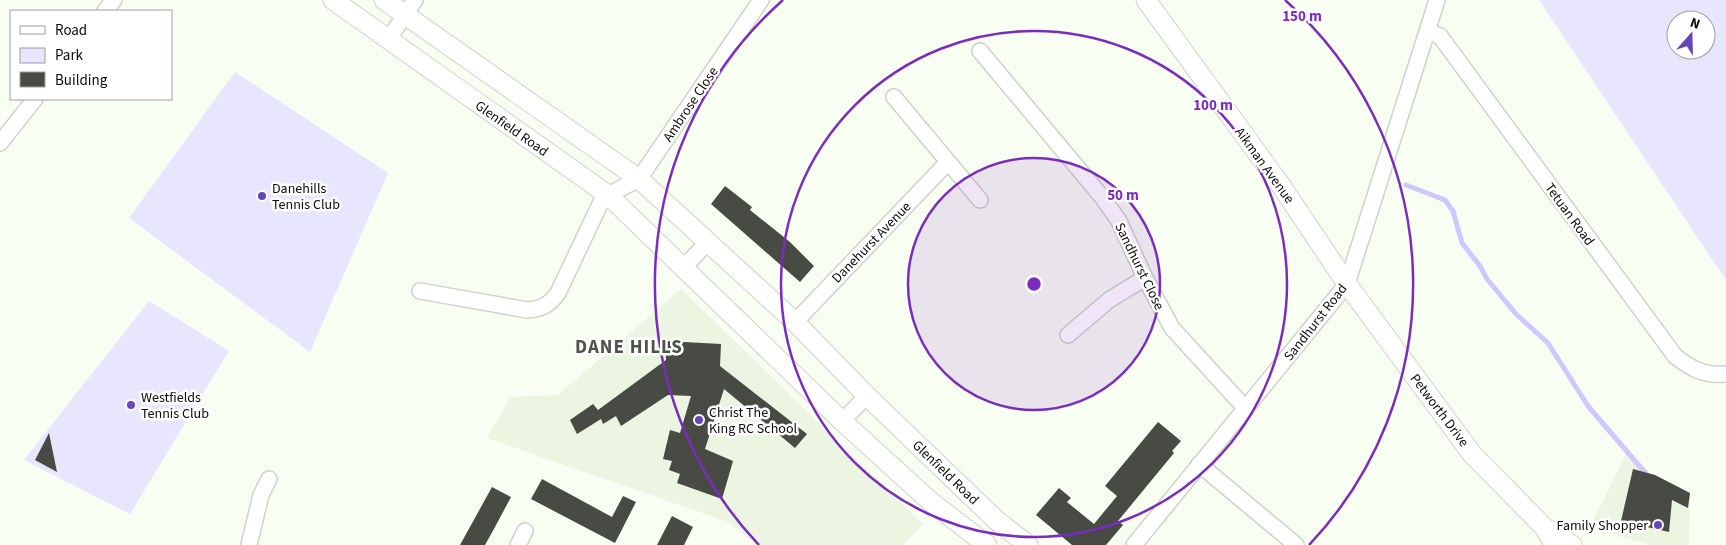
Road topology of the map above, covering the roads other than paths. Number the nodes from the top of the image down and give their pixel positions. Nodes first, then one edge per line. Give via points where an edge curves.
1 (114, 0) edge
2 (333, 0) edge
3 (384, 0) edge
4 (761, 0) edge
5 (1146, 0) edge
6 (1437, 0) edge
7 (410, 7) edge
8 (106, 10) edge
9 (1429, 32) junction
10 (388, 40) junction
11 (980, 51) dead end
12 (894, 97) dead end
13 (34, 100) edge
14 (0, 143) edge
15 (948, 162) junction
16 (639, 179) junction
17 (608, 195) junction
18 (980, 200) dead end
19 (708, 242) junction
20 (684, 267) junction
21 (1145, 278) junction
22 (1347, 284) junction
23 (420, 291) dead end
24 (794, 322) junction
25 (1068, 335) dead end
26 (1726, 374) edge
27 (866, 396) junction
28 (1246, 409) junction
29 (842, 421) junction
30 (1199, 464) junction
31 (269, 479) dead end
32 (1544, 527) junction
33 (525, 530) dead end
34 (249, 545) edge
35 (518, 545) edge
36 (987, 545) edge
37 (1028, 545) edge
38 (1134, 545) edge
39 (1296, 545) edge
40 (1555, 545) edge
41 (1572, 545) edge

1 - 8 street
2 - 10 street, Glenfield Road
3 - 7 street, Glenfield Road
4 - 16 street, Ambrose Close
5 - 22 street, Aikman Avenue via 1282,187
6 - 9 street, Sandhurst Road
7 - 10 street
7 - 16 street, Glenfield Road
9 - 22 street, Sandhurst Road
9 - 26 street, Tetuan Road via 1440,36 1676,356 1692,369 1713,375
10 - 17 street, Glenfield Road
11 - 21 street, Sandhurst Close via 1102,197 1119,221
12 - 15 street
13 - 14 street
15 - 18 street
15 - 24 street, Danehurst Avenue
16 - 17 street, Ambrose Close
16 - 19 street, Glenfield Road
17 - 20 street, Glenfield Road
17 - 23 street via 601,202 550,304 527,310
19 - 20 street
19 - 24 street, Glenfield Road
20 - 29 street, Glenfield Road
21 - 25 street via 1108,300
21 - 28 street, Sandhurst Close via 1172,328
22 - 28 street, Sandhurst Road
22 - 32 street, Petworth Drive via 1472,454
24 - 27 street, Glenfield Road
27 - 29 street
27 - 37 street, Glenfield Road via 996,520
28 - 30 street, Sandhurst Road
29 - 36 street, Glenfield Road via 931,502
30 - 38 street, Sandhurst Road
30 - 39 street
31 - 34 street via 261,495
32 - 40 street, Petworth Drive
32 - 41 street, Petworth Drive
33 - 35 street

